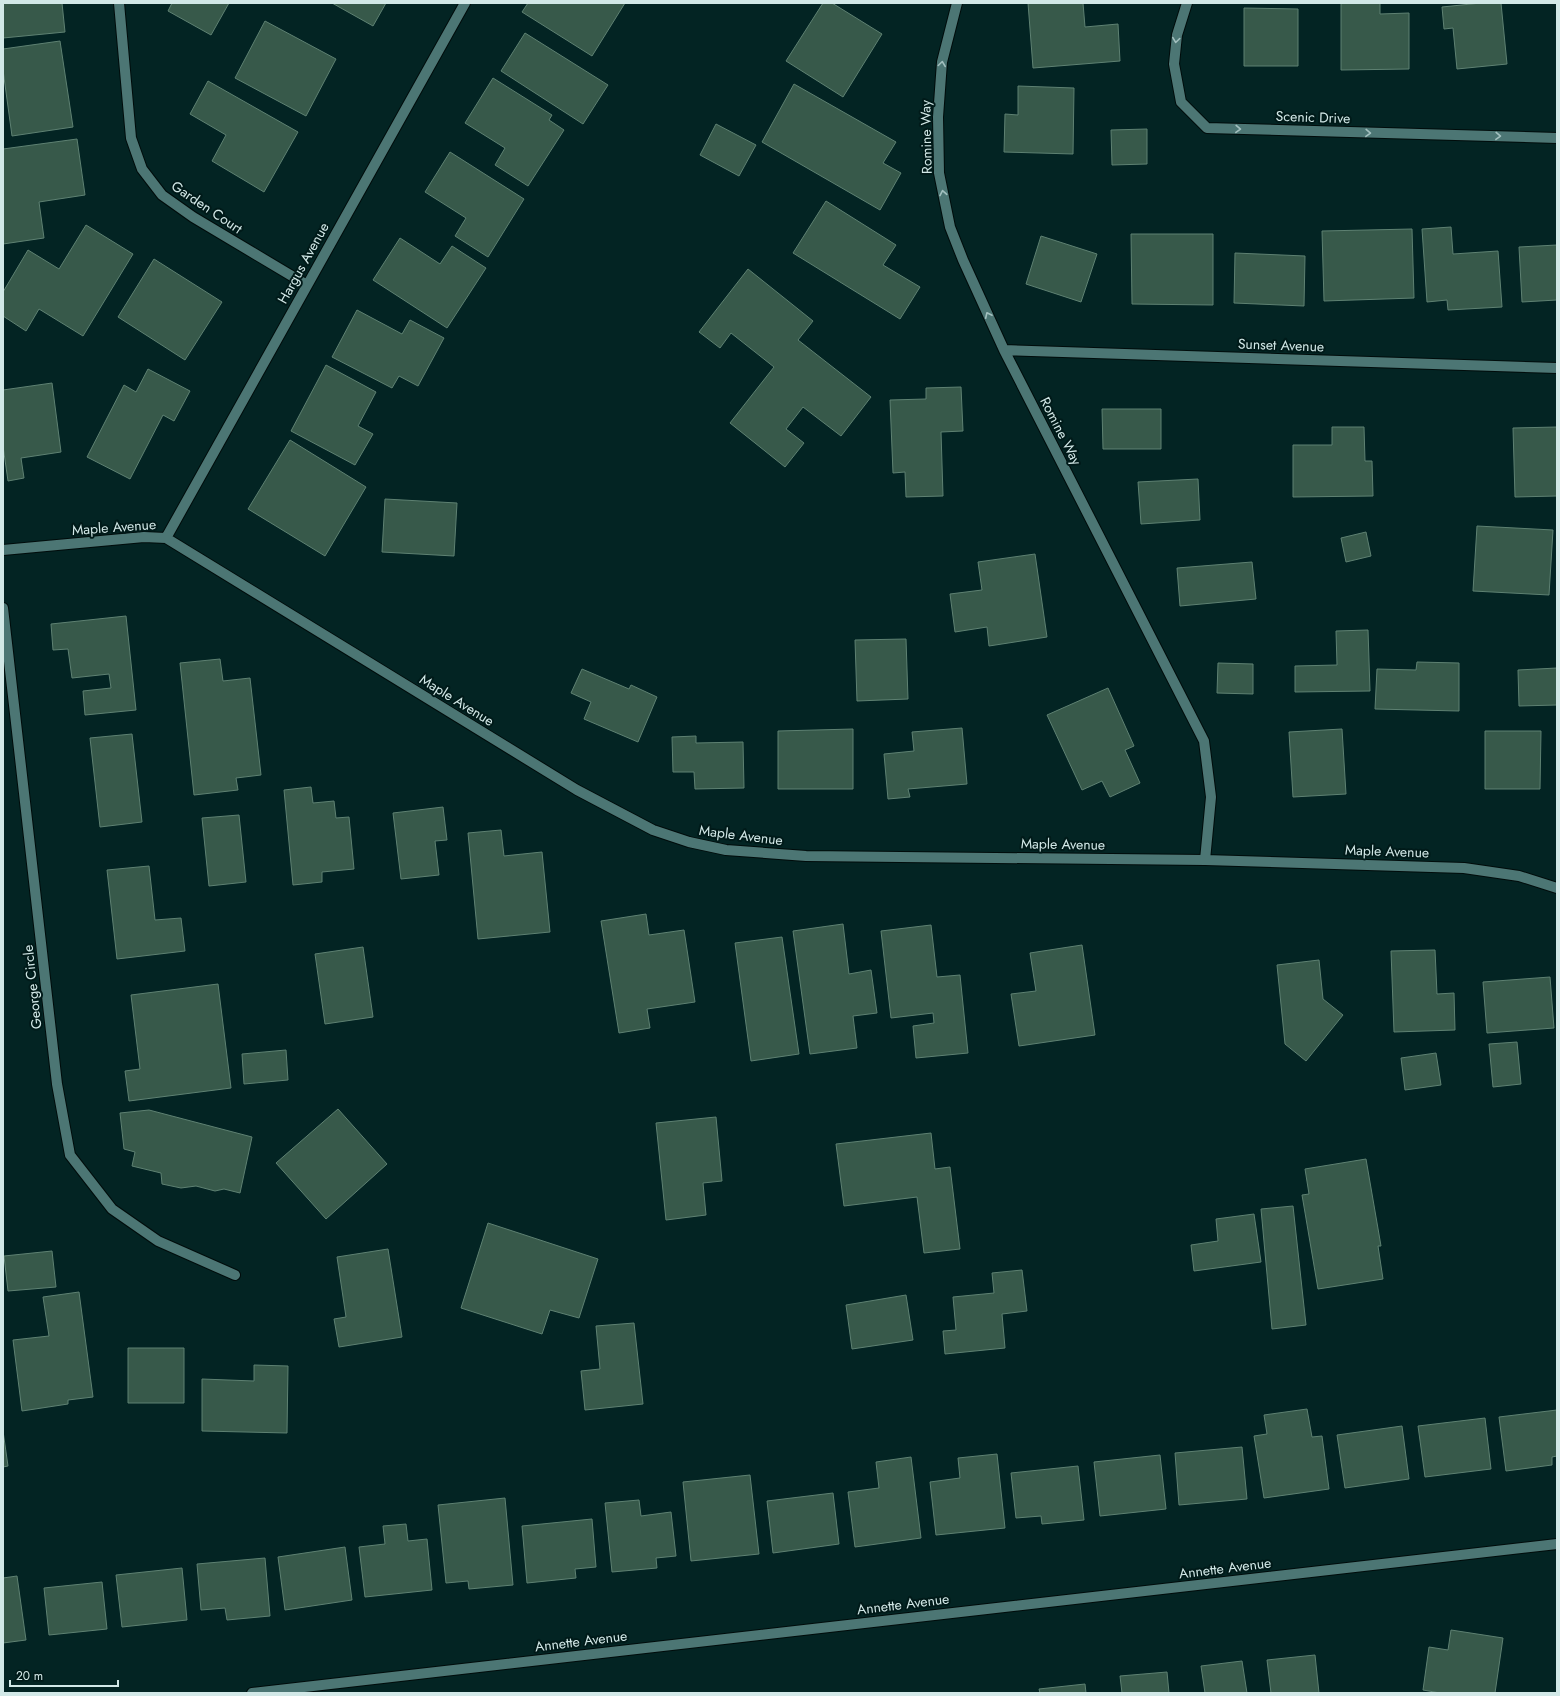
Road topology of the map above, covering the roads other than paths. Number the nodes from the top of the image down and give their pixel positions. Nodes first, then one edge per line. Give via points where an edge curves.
1 (119, 3) edge
2 (465, 3) edge
3 (957, 3) edge
4 (1187, 3) edge
5 (1557, 138) edge
6 (307, 285) junction
7 (1004, 350) junction
8 (1557, 368) edge
9 (166, 538) junction
10 (3, 550) edge
11 (3, 608) edge
12 (1205, 860) junction
13 (1557, 888) edge
14 (235, 1275) dead end
15 (1557, 1544) edge
16 (252, 1693) edge

1 - 6 street, Garden Court via 131,138 142,169 162,195 193,217
2 - 6 street, Hargus Avenue
7 -> 3 street, Romine Way via 950,227 939,173 938,117 942,62
4 -> 5 street, Scenic Drive via 1177,35 1174,64 1181,102 1207,128
6 - 9 street, Hargus Avenue
7 - 8 street, Sunset Avenue
7 - 12 street, Romine Way via 1204,741 1211,797
9 - 10 street, Maple Avenue via 144,536
9 - 12 street, Maple Avenue via 577,790 653,830 689,842 726,850 806,856
11 - 14 street, George Circle via 57,1084 70,1155 112,1209 158,1241
12 - 13 street, Maple Avenue via 1464,868 1519,876
15 - 16 street, Annette Avenue

